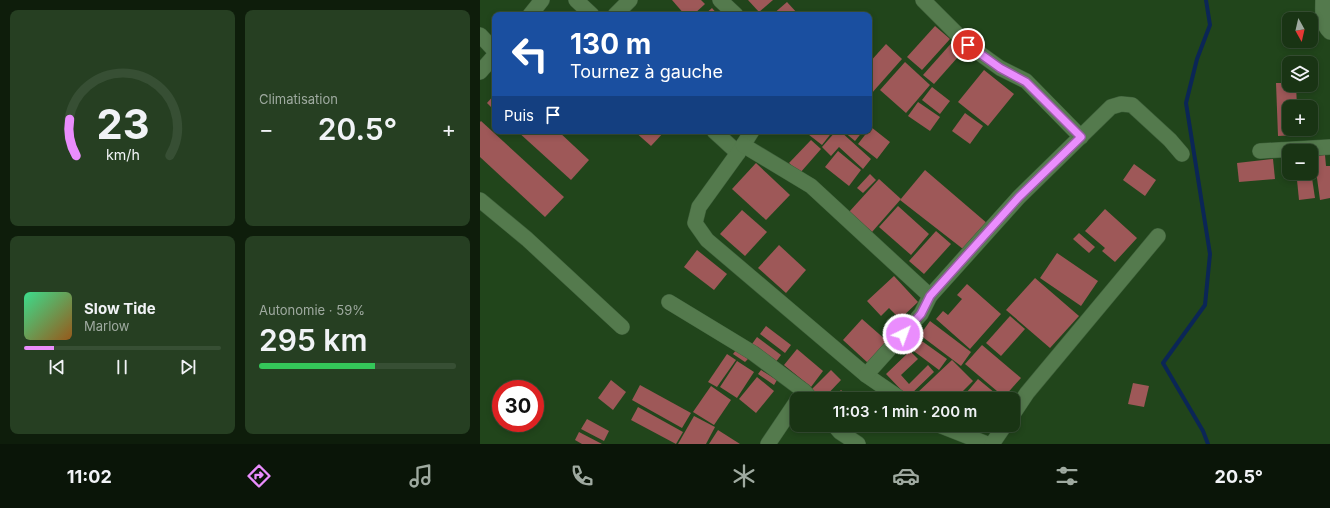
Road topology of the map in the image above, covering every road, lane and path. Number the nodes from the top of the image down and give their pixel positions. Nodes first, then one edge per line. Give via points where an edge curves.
1 (542, 0) edge
2 (576, 0) edge
3 (630, 0) edge
4 (720, 0) edge
5 (924, 0) edge
6 (1323, 0) edge
7 (532, 12) edge
8 (589, 12) edge
9 (618, 12) edge
10 (733, 12) edge
11 (1330, 32) edge
12 (480, 35) edge
13 (492, 48) edge
14 (492, 58) edge
15 (480, 72) edge
16 (718, 134) edge
17 (750, 134) edge
18 (1081, 137) junction
19 (1330, 147) edge
20 (741, 149) junction
21 (1260, 151) dead end
22 (1182, 154) dead end
23 (480, 200) edge
24 (1158, 236) dead end
25 (930, 296) junction
26 (670, 302) dead end
27 (622, 326) dead end
28 (866, 375) junction
29 (796, 392) edge
30 (891, 392) edge
31 (1020, 404) edge
32 (790, 414) edge
33 (840, 432) edge
34 (957, 432) edge
35 (1000, 432) edge
36 (768, 444) edge
37 (858, 444) edge
38 (987, 444) edge
39 (992, 444) edge

1 - 7 street
2 - 8 street
3 - 9 street
4 - 10 street
5 - 18 street via 968,45 1000,68 1026,82
6 - 11 street via 1323,20 1325,28
12 - 13 street
14 - 15 street
16 - 20 street
17 - 20 street
18 - 22 street via 1111,107 1121,104 1132,105
18 - 25 street via 1019,197
19 - 21 street
20 - 25 street via 812,186
20 - 28 street via 699,207 695,223 707,240
23 - 27 street via 527,239
24 - 31 street
25 - 28 street via 921,314
26 - 29 street via 753,353
28 - 30 street
32 - 36 street
33 - 37 street
34 - 38 street
35 - 39 street

